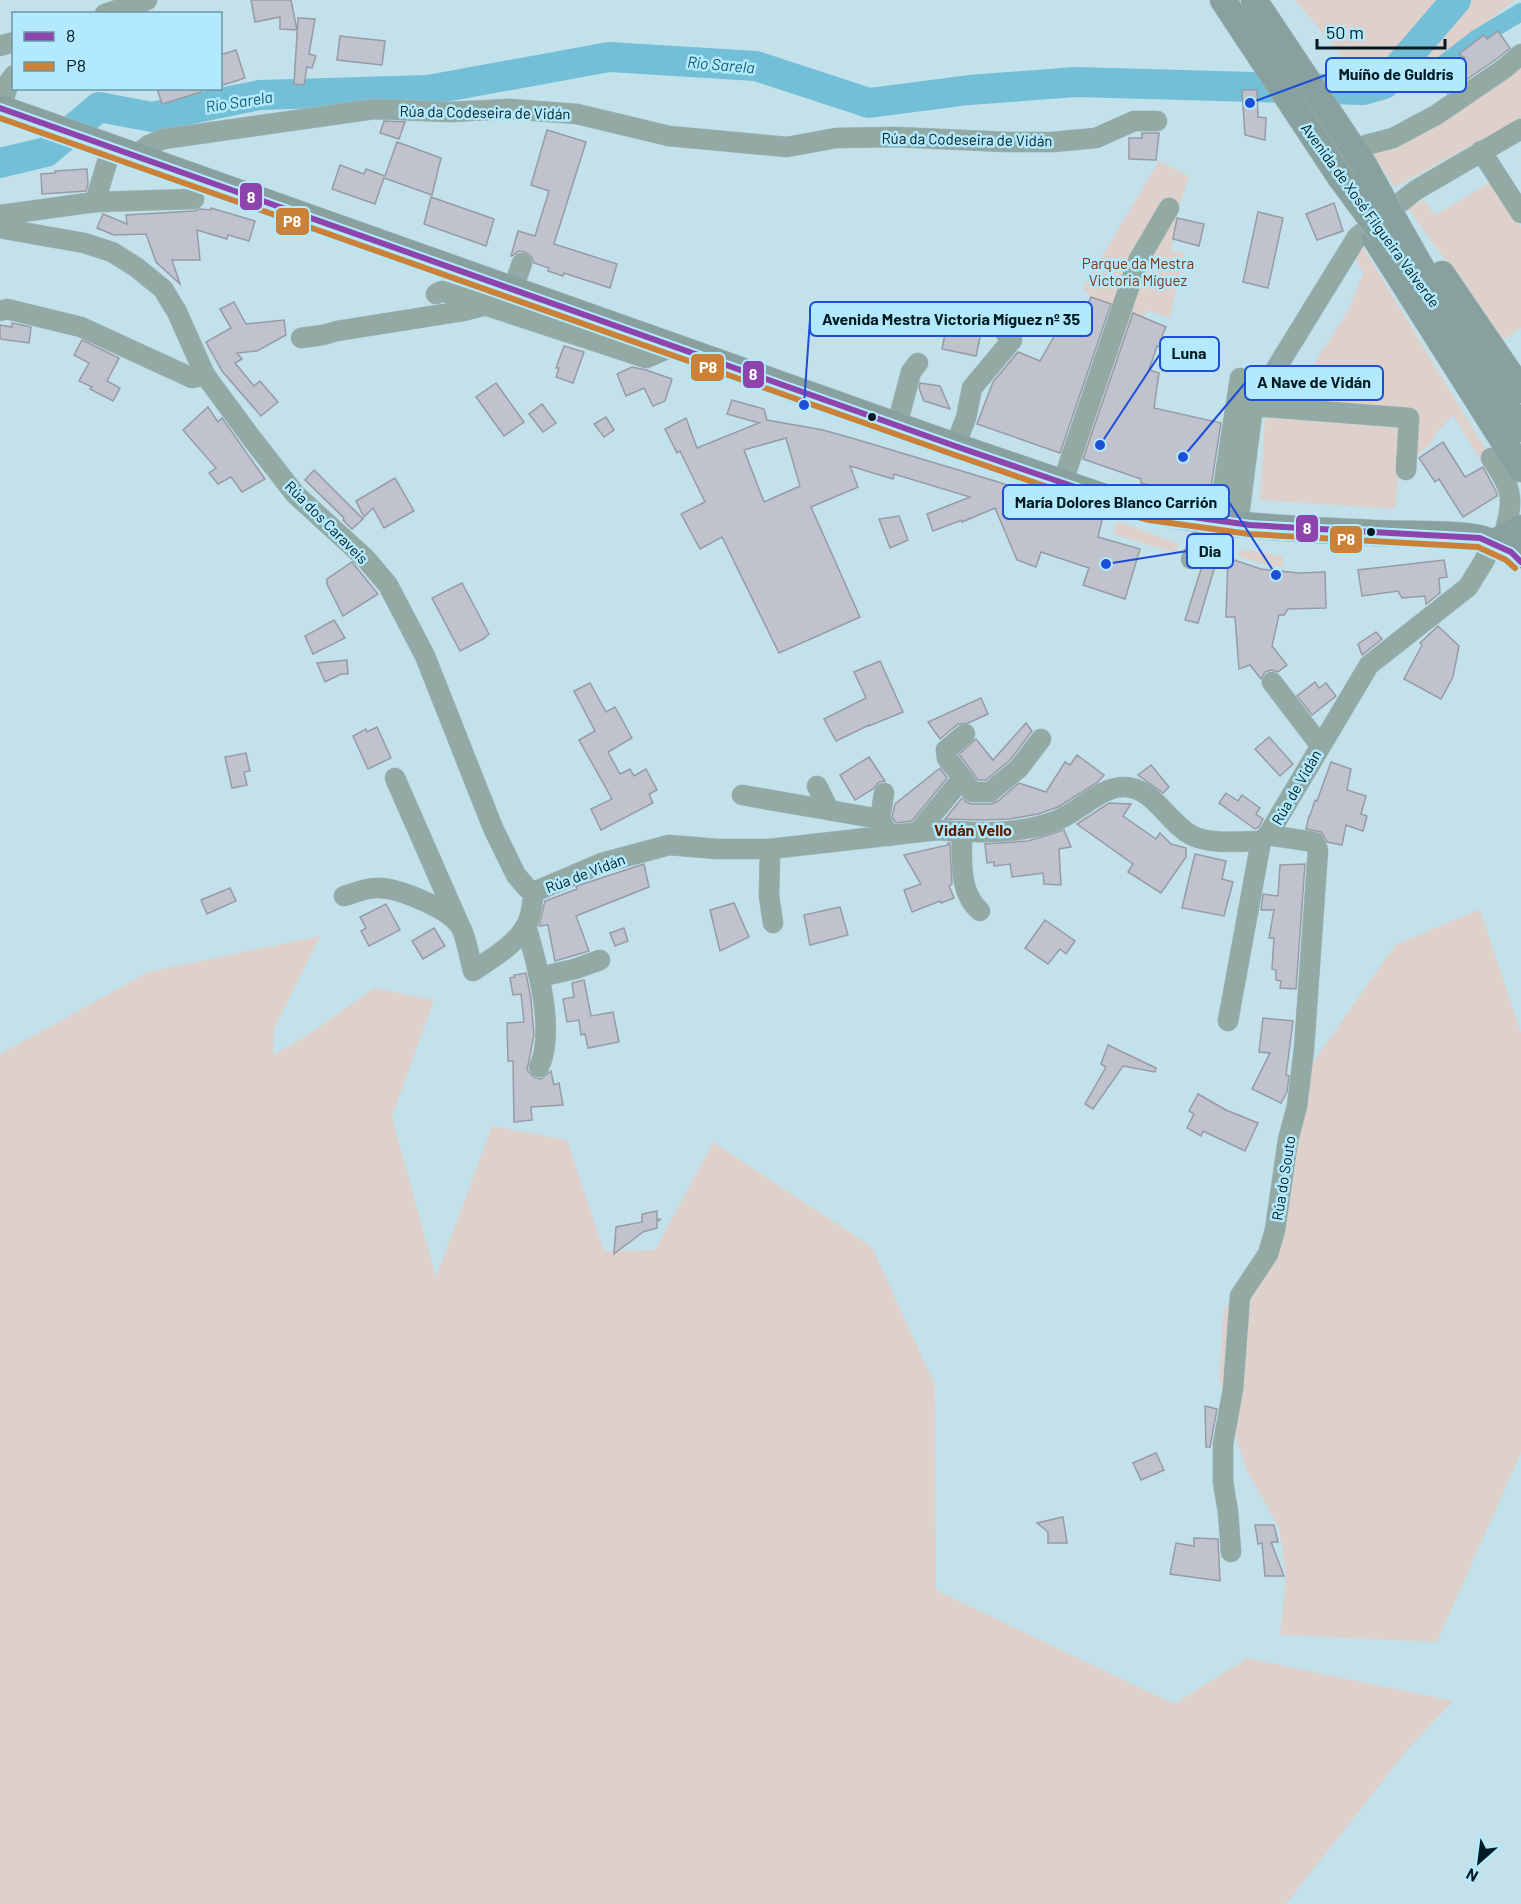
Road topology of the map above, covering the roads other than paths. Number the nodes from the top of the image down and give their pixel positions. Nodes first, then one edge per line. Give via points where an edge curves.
1 (147, 0) edge
2 (1254, 0) edge
3 (1224, 2) edge
4 (111, 12) edge
5 (1521, 54) edge
6 (12, 78) edge
7 (1, 108) edge
8 (1157, 121) dead end
9 (1521, 129) edge
10 (105, 144) junction
11 (1481, 151) junction
12 (136, 154) junction
13 (1365, 155) junction
14 (194, 199) dead end
15 (95, 202) junction
16 (1168, 208) dead end
17 (1521, 213) edge
18 (0, 215) edge
19 (0, 228) edge
20 (1389, 228) junction
21 (522, 263) dead end
22 (513, 289) junction
23 (436, 294) dead end
24 (486, 305) junction
25 (0, 311) edge
26 (1008, 323) dead end
27 (301, 338) dead end
28 (674, 346) junction
29 (918, 363) dead end
30 (205, 375) junction
31 (1239, 378) dead end
32 (1521, 390) edge
33 (1238, 408) junction
34 (897, 425) junction
35 (1521, 429) edge
36 (956, 447) junction
37 (1491, 459) dead end
38 (1521, 469) edge
39 (1406, 470) dead end
40 (1062, 484) junction
41 (1221, 522) junction
42 (1512, 546) edge
43 (1191, 559) dead end
44 (1272, 682) dead end
45 (965, 734) dead end
46 (1041, 739) dead end
47 (1320, 745) junction
48 (395, 778) dead end
49 (964, 780) junction
50 (817, 786) dead end
51 (884, 793) dead end
52 (742, 795) dead end
53 (829, 810) junction
54 (885, 828) junction
55 (918, 832) junction
56 (963, 832) junction
57 (1265, 838) junction
58 (770, 849) junction
59 (534, 892) junction
60 (344, 896) dead end
61 (980, 911) dead end
62 (773, 923) dead end
63 (526, 926) junction
64 (460, 927) junction
65 (600, 960) dead end
66 (539, 977) junction
67 (1228, 1021) dead end
68 (539, 1068) dead end
69 (1231, 1552) dead end

1 - 4 street
2 - 13 main road, Avenida de Xosé Filgueira Valverde
3 - 20 main road, Avenida de Xosé Filgueira Valverde, bridge via 1340,177
5 - 13 street via 1436,115
6 - 7 street
7 - 10 main road
8 - 12 street, Rúa da Codeseira de Vidán via 1134,121 1096,138 1052,142 896,136 836,138 787,147 669,136 577,114 509,109 374,109 163,138
9 - 11 street
10 - 12 main road
10 - 15 street
11 - 17 street
11 - 33 street via 1416,190 1357,237
12 - 22 main road
13 - 20 main road, Avenida de Xosé Filgueira Valverde, bridge
14 - 15 street
15 - 18 street
16 - 40 street via 1138,261
19 - 30 street, Rúa dos Caraveis via 84,243 112,252 136,267 163,289
20 - 32 main road
20 - 35 main road, Avenida de Xosé Filgueira Valverde
20 - 38 main road
21 - 22 street
22 - 28 main road
23 - 24 street via 442,291
24 - 27 street
24 - 28 street via 646,358
25 - 30 street via 7,309 81,327 192,378
26 - 36 street via 1005,332 1012,340 972,388
28 - 34 main road
29 - 34 street via 911,372
30 - 59 street, Rúa dos Caraveis via 295,494 366,559 388,585 425,656 493,828 516,875
31 - 33 street
33 - 39 street via 1409,417
33 - 41 street
34 - 36 main road
36 - 40 main road
37 - 42 street, Rúa de Vidán via 1510,490
40 - 41 main road via 1150,511
41 - 42 main road via 1480,538
41 - 43 street via 1203,535
42 - 47 street, Rúa de Vidán via 1468,587 1369,665
44 - 47 street
45 - 49 street via 946,750 947,758
46 - 49 street via 1019,768 990,792 972,792
47 - 57 street, Rúa de Vidán
48 - 64 street
49 - 55 street
50 - 53 street
51 - 54 street
52 - 53 street
53 - 54 street
54 - 55 street, Rúa de Vidán
54 - 58 street, Rúa de Vidán
55 - 56 street, Rúa de Vidán
56 - 57 street, Rúa de Vidán via 1012,831 1055,822 1109,789 1122,786 1143,792 1194,836 1215,841
56 - 61 street via 966,891
57 - 67 street
57 - 69 street, Rúa do Souto via 1314,842 1318,850 1297,1106 1268,1254 1240,1296 1233,1389 1223,1444 1222,1482
58 - 59 street, Rúa de Vidán via 669,845 602,863
58 - 62 street via 768,896
59 - 63 street, Rúa de Vidán
60 - 64 street via 376,888 394,890 436,908
63 - 64 street, Rúa de Vidán via 509,945 473,971
63 - 66 street
65 - 66 street
66 - 68 street via 546,1033 545,1056

